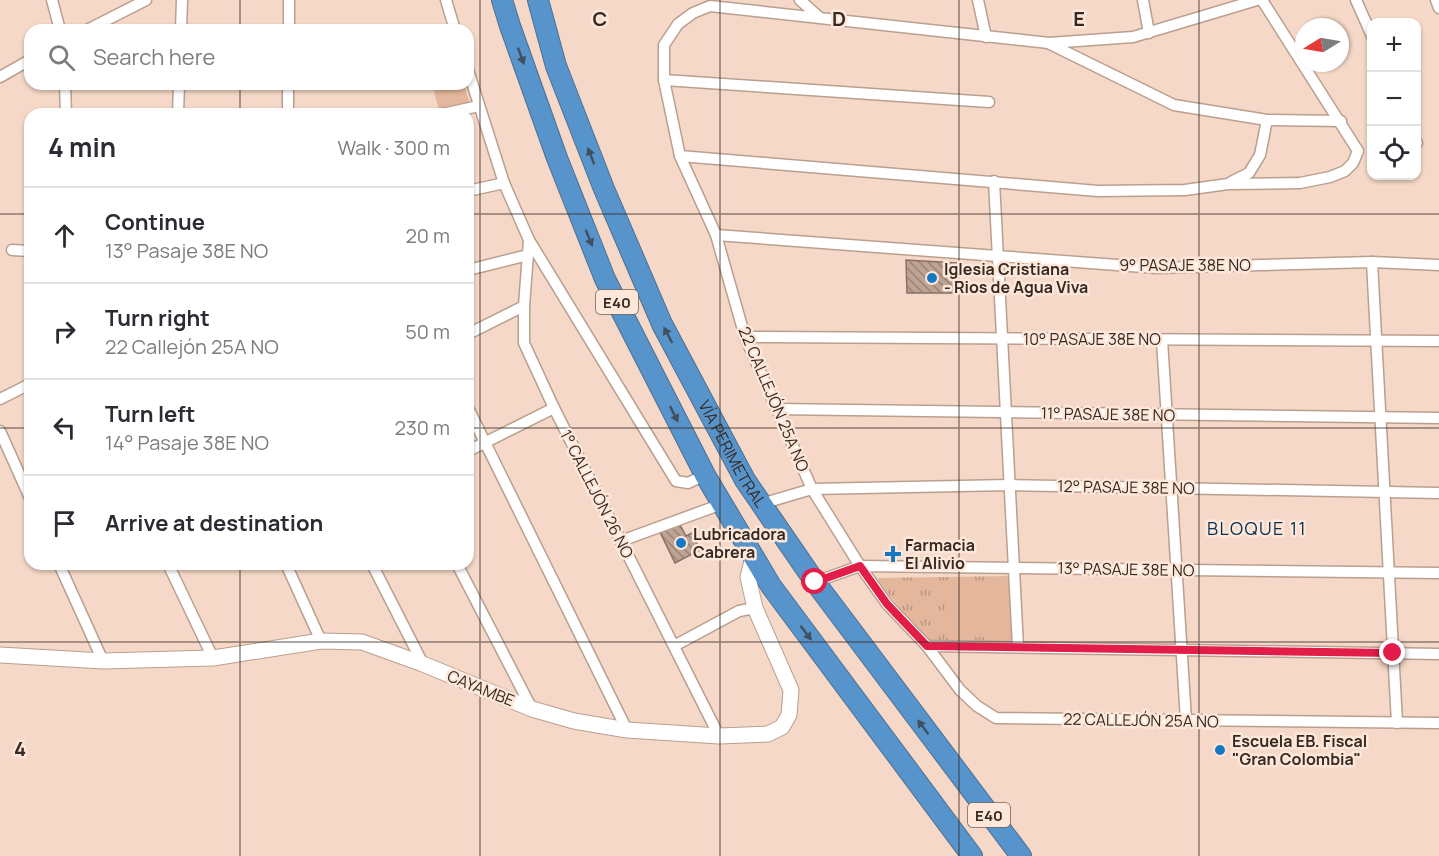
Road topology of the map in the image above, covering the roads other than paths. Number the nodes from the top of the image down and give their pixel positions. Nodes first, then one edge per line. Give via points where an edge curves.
1 (52, 0) edge
2 (146, 0) edge
3 (182, 0) edge
4 (289, 0) edge
5 (446, 0) edge
6 (502, 0) edge
7 (538, 0) edge
8 (800, 0) edge
9 (978, 0) edge
10 (1143, 0) edge
11 (1257, 0) edge
12 (1262, 0) edge
13 (1356, 0) edge
14 (1436, 0) edge
15 (1439, 8) edge
16 (821, 18) junction
17 (58, 24) edge
18 (99, 24) edge
19 (181, 24) edge
20 (289, 24) edge
21 (453, 24) edge
22 (1367, 26) edge
23 (1149, 33) junction
24 (986, 37) junction
25 (1049, 43) junction
26 (24, 63) edge
27 (0, 77) edge
28 (664, 80) junction
29 (65, 90) edge
30 (179, 90) edge
31 (288, 90) edge
32 (474, 90) edge
33 (989, 102) dead end
34 (479, 106) junction
35 (66, 108) edge
36 (178, 108) edge
37 (288, 108) edge
38 (470, 108) edge
39 (1267, 120) junction
40 (1341, 122) junction
41 (680, 156) junction
42 (993, 181) junction
43 (504, 183) junction
44 (1228, 184) junction
45 (474, 190) edge
46 (716, 236) junction
47 (528, 240) junction
48 (12, 250) dead end
49 (24, 250) edge
50 (528, 255) junction
51 (997, 256) junction
52 (1372, 262) junction
53 (1439, 265) edge
54 (474, 268) edge
55 (524, 306) junction
56 (474, 330) edge
57 (745, 337) junction
58 (1002, 339) junction
59 (1162, 340) junction
60 (1376, 341) junction
61 (1439, 341) edge
62 (24, 387) edge
63 (0, 399) edge
64 (554, 408) junction
65 (776, 409) junction
66 (1005, 413) junction
67 (1167, 415) junction
68 (1380, 417) junction
69 (1439, 418) edge
70 (474, 420) edge
71 (0, 431) edge
72 (485, 443) junction
73 (474, 448) edge
74 (705, 475) junction
75 (24, 485) edge
76 (1009, 485) junction
77 (1172, 488) junction
78 (812, 489) junction
79 (1384, 492) junction
80 (1439, 493) edge
81 (722, 504) junction
82 (761, 504) junction
83 (621, 541) junction
84 (753, 557) junction
85 (860, 566) junction
86 (1014, 568) junction
87 (63, 570) edge
88 (171, 570) edge
89 (289, 570) edge
90 (375, 570) edge
91 (461, 570) edge
92 (1177, 570) junction
93 (1389, 572) junction
94 (1439, 573) edge
95 (815, 582) junction
96 (755, 608) junction
97 (321, 641) junction
98 (674, 646) junction
99 (927, 646) junction
100 (1018, 647) junction
101 (1181, 650) junction
102 (1393, 653) junction
103 (1439, 654) edge
104 (0, 655) edge
105 (213, 658) junction
106 (103, 661) junction
107 (423, 664) junction
108 (532, 709) junction
109 (1186, 720) junction
110 (1397, 723) junction
111 (1439, 723) edge
112 (627, 730) junction
113 (720, 736) junction
114 (937, 811) junction
115 (955, 856) edge
116 (972, 856) edge
117 (1021, 856) edge

1 - 17 street
2 - 18 street
3 - 19 street
4 - 20 street
5 - 21 street
6 -> 74 highway, VÍA PERIMETRAL / E40 via 557,158 605,279
82 -> 7 highway, VÍA PERIMETRAL / E40 via 662,324 556,66
8 - 16 street
9 - 24 street
10 - 23 street
11 - 23 street, 22 CALLEJÓN 25A NO
12 - 40 street
13 - 22 street
14 - 15 street
16 - 24 street, 22 CALLEJÓN 25A NO
16 - 28 street, 22 CALLEJÓN 25A NO via 710,6 678,24 664,45
23 - 25 street, 22 CALLEJÓN 25A NO via 1133,38
24 - 25 street, 22 CALLEJÓN 25A NO
25 - 39 street via 1174,105
26 - 27 street
28 - 33 street
28 - 41 street, 22 CALLEJÓN 25A NO
29 - 35 street
30 - 36 street
31 - 37 street
32 - 34 street
34 - 38 street
34 - 43 street
39 - 40 street
39 - 44 street via 1260,156 1249,173
40 - 44 street via 1358,151 1345,171 1300,183
41 - 42 street
41 - 46 street, 22 CALLEJÓN 25A NO
42 - 44 street via 1098,191 1185,190
42 - 51 street
43 - 45 street
43 - 47 street
46 - 51 street, 9° PASAJE 38E NO
46 - 57 street, 22 CALLEJÓN 25A NO
47 - 50 street, 1° CALLEJÓN 26 NO
47 - 74 street via 676,481 688,483
48 - 49 street
50 - 54 street
50 - 55 street, 1° CALLEJÓN 26 NO
51 - 52 street, 9° PASAJE 38E NO via 1157,268
51 - 58 street
52 - 53 street, 9° PASAJE 38E NO
52 - 60 street
55 - 56 street
55 - 64 street, 1° CALLEJÓN 26 NO via 524,343
57 - 58 street, 10° PASAJE 38E NO
57 - 65 street, 22 CALLEJÓN 25A NO
58 - 59 street, 10° PASAJE 38E NO
58 - 66 street
59 - 60 street, 10° PASAJE 38E NO
59 - 67 street
60 - 61 street, 10° PASAJE 38E NO
60 - 68 street
62 - 63 street
64 - 72 street
64 - 83 street, 1° CALLEJÓN 26 NO
65 - 66 street, 11° PASAJE 38E NO
65 - 78 street, 22 CALLEJÓN 25A NO
66 - 67 street, 11° PASAJE 38E NO
66 - 76 street
67 - 68 street, 11° PASAJE 38E NO
67 - 77 street
68 - 69 street, 11° PASAJE 38E NO
68 - 79 street
70 - 72 street
71 - 75 street
72 - 73 street
72 - 112 street
74 - 81 highway, VÍA PERIMETRAL / E40
76 - 77 street, 12° PASAJE 38E NO
76 - 78 street, 12° PASAJE 38E NO
76 - 86 street
77 - 79 street, 12° PASAJE 38E NO
77 - 92 street
78 - 82 street, 12° PASAJE 38E NO
78 - 85 street, 22 CALLEJÓN 25A NO
79 - 80 street, 12° PASAJE 38E NO
79 - 93 street
81 - 83 street
81 - 84 highway, VÍA PERIMETRAL / E40
82 - 95 highway, VÍA PERIMETRAL / E40
83 - 98 street, 1° CALLEJÓN 26 NO
84 - 96 street, CAYAMBE via 748,577
84 -> 114 highway, VÍA PERIMETRAL / E40
85 - 86 street, 13° PASAJE 38E NO
85 - 95 street, 13° PASAJE 38E NO
85 - 99 street, 22 CALLEJÓN 25A NO via 887,604
86 - 92 street, 13° PASAJE 38E NO
86 - 100 street
87 - 106 street
88 - 105 street
89 - 97 street
90 - 107 street
91 - 108 street
92 - 93 street, 13° PASAJE 38E NO
92 - 101 street
93 - 94 street, 13° PASAJE 38E NO
93 - 102 street
117 -> 95 highway, VÍA PERIMETRAL / E40
96 - 98 street
96 - 113 street, CAYAMBE via 791,690 789,715 783,727 768,734
97 - 105 street, CAYAMBE
97 - 107 street, CAYAMBE via 362,642
98 - 113 street, 1° CALLEJÓN 26 NO
99 - 100 street
99 - 109 street, 22 CALLEJÓN 25A NO via 960,690 996,718
100 - 101 street
101 - 102 street
101 - 109 street
102 - 103 street
102 - 110 street
104 - 106 street, CAYAMBE
105 - 106 street, CAYAMBE
107 - 108 street, CAYAMBE
108 - 112 street, CAYAMBE
109 - 110 street, 22 CALLEJÓN 25A NO
110 - 111 street, 22 CALLEJÓN 25A NO
112 - 113 street, CAYAMBE
114 - 115 highway
114 - 116 highway, VÍA PERIMETRAL / E40

